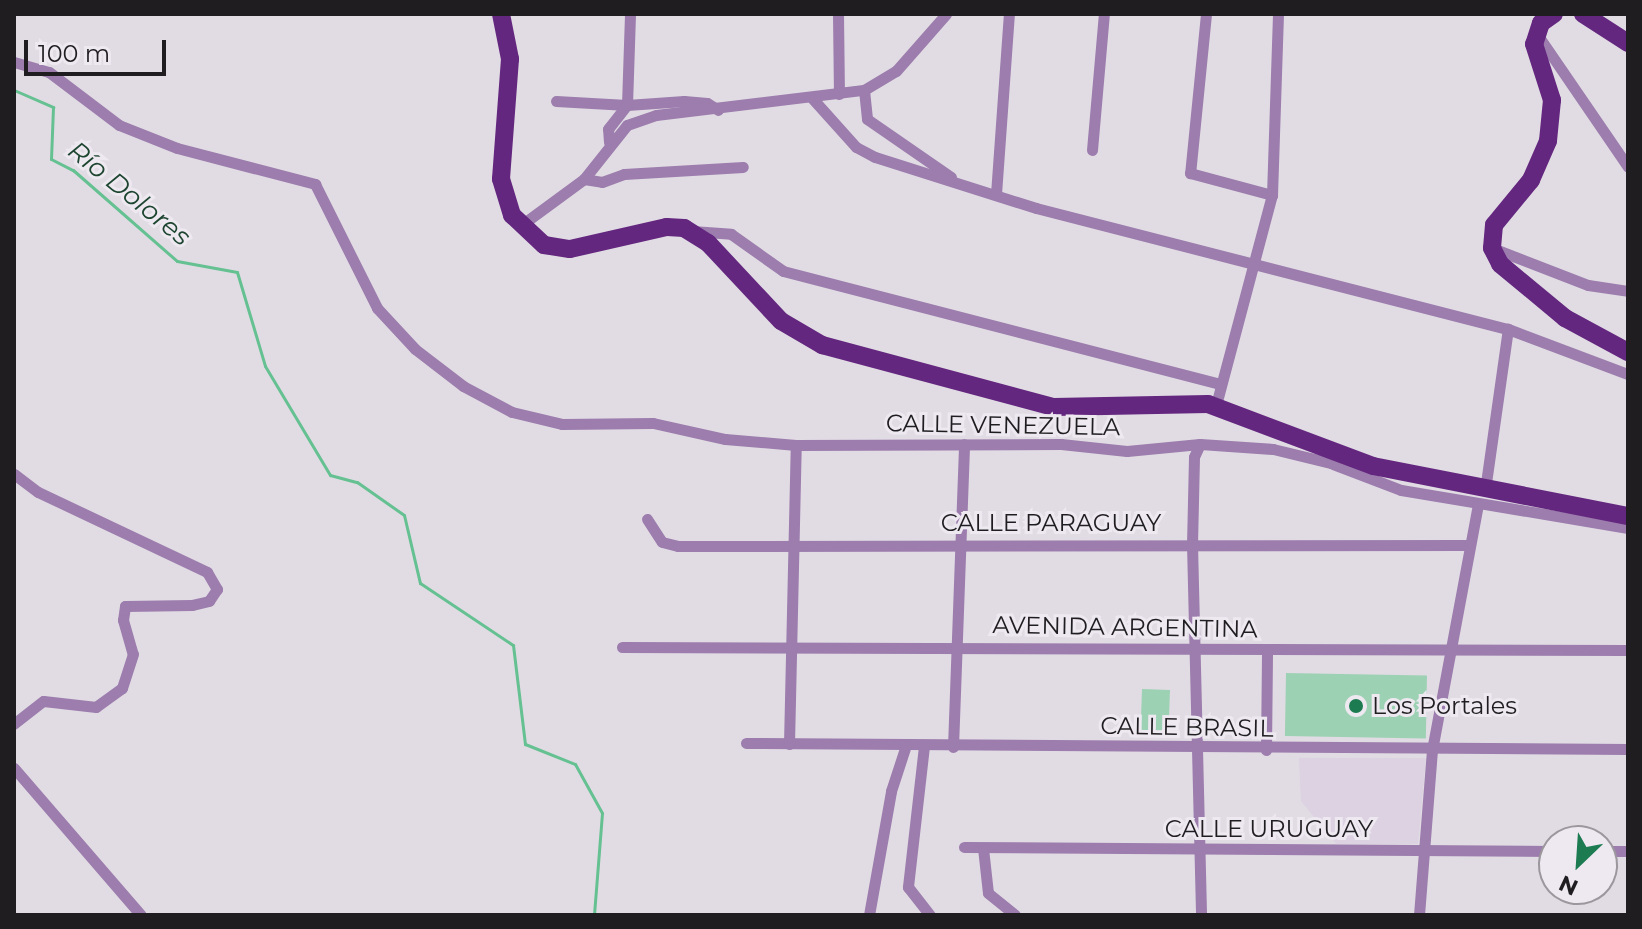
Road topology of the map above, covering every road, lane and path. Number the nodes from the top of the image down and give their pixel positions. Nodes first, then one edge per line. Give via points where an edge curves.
1 (501, 14) edge
2 (630, 14) edge
3 (838, 14) edge
4 (946, 14) edge
5 (1009, 14) edge
6 (1104, 14) edge
7 (1206, 14) edge
8 (1278, 14) edge
9 (1583, 14) edge
10 (1549, 15) edge
11 (1537, 33) junction
12 (1628, 43) edge
13 (14, 62) edge
14 (864, 90) junction
15 (839, 94) junction
16 (812, 98) junction
17 (556, 101) dead end
18 (627, 105) junction
19 (718, 110) junction
20 (609, 142) junction
21 (1092, 150) dead end
22 (743, 167) dead end
23 (1628, 167) edge
24 (584, 179) junction
25 (965, 186) junction
26 (996, 194) junction
27 (1272, 195) junction
28 (520, 226) junction
29 (690, 230) junction
30 (1492, 248) junction
31 (1255, 263) junction
32 (1628, 291) edge
33 (1508, 329) junction
34 (1628, 352) edge
35 (1628, 374) edge
36 (1220, 384) junction
37 (1216, 405) junction
38 (964, 444) junction
39 (1200, 444) junction
40 (796, 445) junction
41 (1351, 459) junction
42 (1331, 463) junction
43 (14, 474) edge
44 (1481, 497) junction
45 (1628, 516) edge
46 (647, 519) dead end
47 (1628, 528) edge
48 (791, 543) junction
49 (1192, 544) junction
50 (963, 545) junction
51 (1468, 545) junction
52 (794, 645) junction
53 (957, 645) junction
54 (622, 647) dead end
55 (1194, 650) junction
56 (1628, 650) edge
57 (1450, 651) junction
58 (1267, 652) junction
59 (14, 724) edge
60 (746, 743) dead end
61 (789, 744) junction
62 (906, 745) junction
63 (924, 746) junction
64 (953, 747) junction
65 (1193, 749) junction
66 (1628, 749) edge
67 (1266, 750) junction
68 (1432, 750) junction
69 (14, 768) edge
70 (964, 847) dead end
71 (983, 848) junction
72 (1202, 851) junction
73 (1424, 851) junction
74 (1538, 851) edge
75 (141, 915) edge
76 (869, 915) edge
77 (930, 915) edge
78 (1015, 915) edge
79 (1201, 915) edge
80 (1419, 915) edge

1 - 28 main road via 510,59 499,165 504,195
2 - 18 street
3 - 15 street
4 - 14 street via 896,71
5 - 26 street
6 - 21 street
7 - 27 street via 1190,173
8 - 27 street
9 - 12 main road
10 - 11 main road
11 - 23 street
11 - 30 main road via 1535,53 1552,100 1552,125 1537,169 1494,225
13 - 40 street, CALLE VENEZUELA via 49,72 119,125 177,148 315,184 377,308 415,349 463,386 512,412 562,424 653,423 725,439
14 - 15 street
14 - 25 street via 867,119
15 - 16 street
16 - 19 street
16 - 25 street via 856,147
17 - 18 street
18 - 19 street via 684,101
18 - 20 street via 608,129
19 - 20 street via 641,119
20 - 24 street
22 - 24 street via 624,174 602,182
24 - 28 street
25 - 26 street
26 - 31 street
27 - 31 street
28 - 29 main road via 537,242 560,249 667,227
29 - 36 street via 731,234 783,271
29 - 37 main road via 781,321 822,345 1054,407
30 - 32 street via 1588,285
30 - 34 main road via 1500,264 1565,318
31 - 33 street
31 - 36 street
33 - 35 street
33 - 44 street
36 - 37 street
37 - 41 main road
38 - 39 street, CALLE VENEZUELA via 1127,451
38 - 40 street, CALLE VENEZUELA
38 - 50 street
39 - 42 street, CALLE VENEZUELA via 1273,449
39 - 49 street via 1194,457
40 - 48 street
41 - 42 street, CALLE VENEZUELA
41 - 44 main road
42 - 44 street via 1401,490
43 - 59 street via 38,492 207,572 217,589 209,601 192,605 125,606 123,620 133,654 122,688 96,707 43,701
44 - 45 main road
44 - 47 street
44 - 51 street
46 - 48 street, CALLE PARAGUAY via 668,545
48 - 50 street, CALLE PARAGUAY
48 - 52 street
49 - 50 street, CALLE PARAGUAY
49 - 51 street, CALLE PARAGUAY
49 - 55 street
50 - 53 street
51 - 57 street
52 - 53 street, AVENIDA ARGENTINA
52 - 54 street, AVENIDA ARGENTINA
52 - 61 street
53 - 55 street, AVENIDA ARGENTINA
53 - 64 street
55 - 58 street, AVENIDA ARGENTINA
55 - 65 street
56 - 57 street, AVENIDA ARGENTINA
57 - 58 street, AVENIDA ARGENTINA
57 - 68 street
58 - 67 street
60 - 61 street, CALLE BRASIL
61 - 62 street, CALLE BRASIL
62 - 63 street, CALLE BRASIL
62 - 76 street via 891,791
63 - 64 street, CALLE BRASIL
63 - 77 street via 908,887
64 - 65 street, CALLE BRASIL
65 - 67 street, CALLE BRASIL
65 - 72 street
66 - 68 street, CALLE BRASIL
67 - 68 street, CALLE BRASIL
68 - 73 street
69 - 75 street
70 - 71 street, CALLE URUGUAY
71 - 72 street, CALLE URUGUAY
71 - 78 street via 988,893
72 - 73 street, CALLE URUGUAY
72 - 79 street
73 - 74 street, CALLE URUGUAY
73 - 80 street

